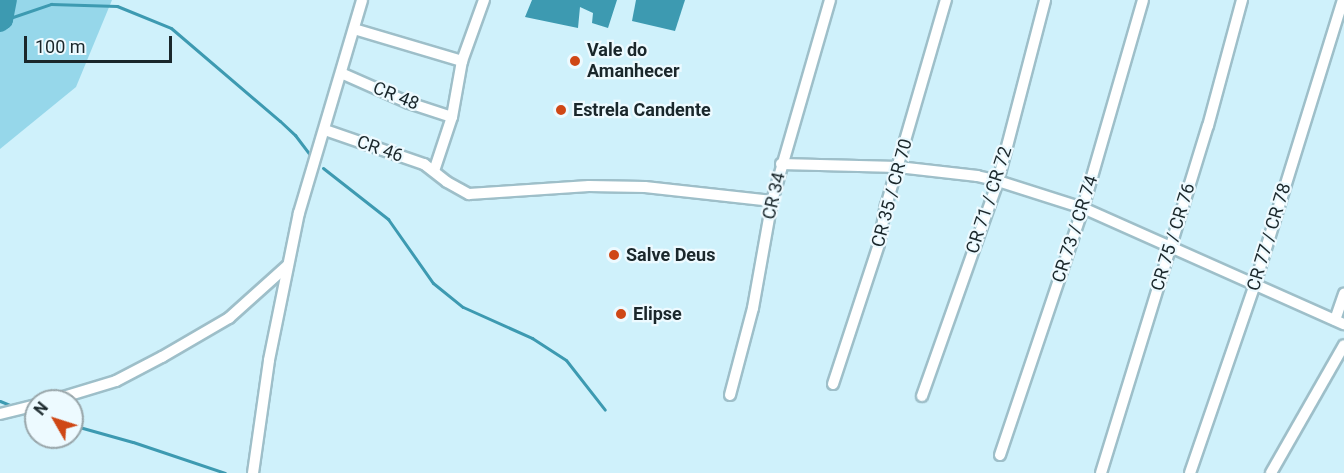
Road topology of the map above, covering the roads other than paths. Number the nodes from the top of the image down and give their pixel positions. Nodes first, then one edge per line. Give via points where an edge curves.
1 (362, 0) edge
2 (484, 0) edge
3 (830, 0) edge
4 (946, 0) edge
5 (1045, 0) edge
6 (1143, 0) edge
7 (1242, 0) edge
8 (1343, 0) edge
9 (354, 29) junction
10 (462, 61) junction
11 (341, 73) junction
12 (452, 117) junction
13 (325, 130) junction
14 (782, 164) junction
15 (898, 168) junction
16 (434, 171) junction
17 (998, 181) junction
18 (772, 201) junction
19 (1083, 208) junction
20 (1170, 247) junction
21 (288, 265) junction
22 (1255, 284) junction
23 (1344, 294) edge
24 (1340, 322) edge
25 (1344, 345) edge
26 (833, 384) dead end
27 (84, 391) edge
28 (730, 395) dead end
29 (922, 396) dead end
30 (24, 408) edge
31 (0, 414) edge
32 (1000, 455) dead end
33 (253, 473) edge
34 (1101, 473) edge
35 (1190, 473) edge
36 (1271, 473) edge

1 - 9 street
2 - 10 street
3 - 14 street, CR 34
4 - 15 street, CR 35 / CR 70
5 - 17 street, CR 71 / CR 72
6 - 19 street, CR 73 / CR 74
7 - 20 street, CR 75 / CR 76
8 - 22 street, CR 77 / CR 78
9 - 10 street
9 - 11 street
10 - 12 street
11 - 12 street, CR 48 via 409,104
11 - 13 street
12 - 16 street
13 - 16 street, CR 46 via 424,164
13 - 21 street via 298,213
14 - 15 street
14 - 18 street, CR 34
15 - 17 street
15 - 26 street, CR 35 / CR 70 via 879,244
16 - 18 street, CR 46 via 469,194 589,186 645,187
17 - 19 street
17 - 29 street, CR 71 / CR 72
18 - 28 street, CR 34 via 753,308
19 - 20 street
19 - 32 street, CR 73 / CR 74
20 - 22 street
20 - 34 street, CR 75 / CR 76
21 - 27 street via 229,318 116,381
21 - 33 street
22 - 24 street
22 - 35 street, CR 77 / CR 78
23 - 24 street
25 - 36 street
30 - 31 street

